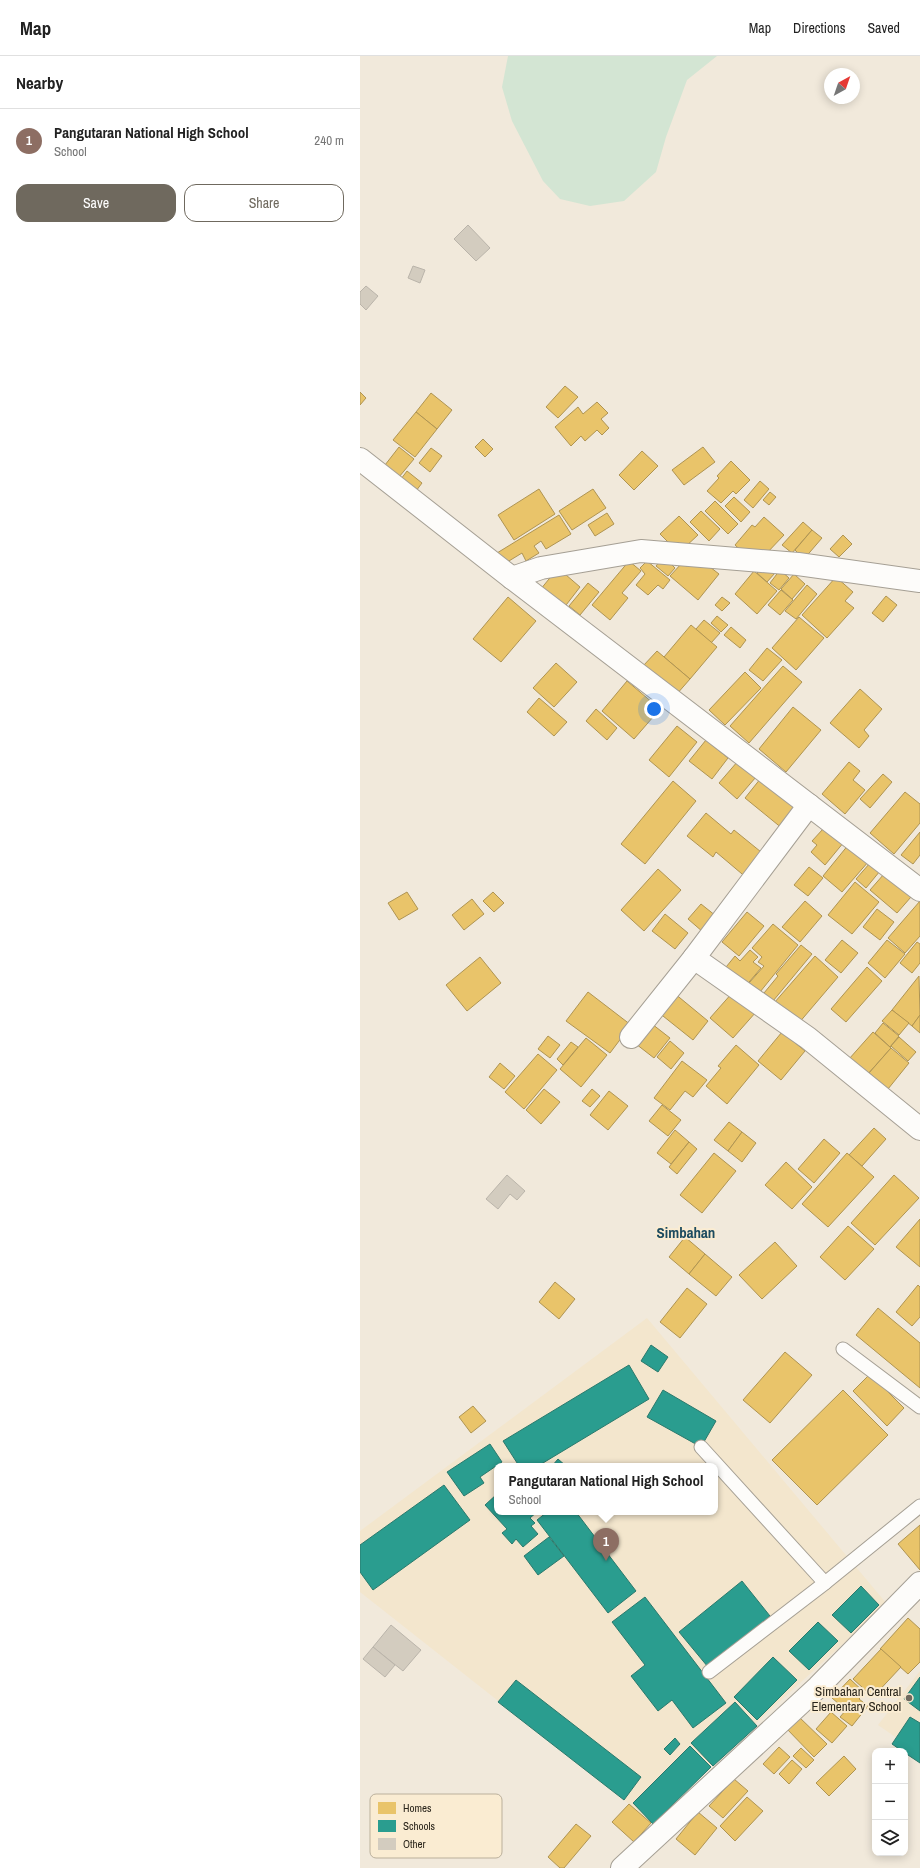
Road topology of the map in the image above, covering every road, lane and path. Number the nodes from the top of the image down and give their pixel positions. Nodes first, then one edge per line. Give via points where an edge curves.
1 (360, 459) edge
2 (512, 578) junction
3 (920, 581) edge
4 (809, 805) junction
5 (920, 890) edge
6 (694, 958) junction
7 (631, 1037) dead end
8 (920, 1129) edge
9 (843, 1349) dead end
10 (920, 1407) edge
11 (700, 1447) dead end
12 (715, 1463) edge
13 (718, 1467) edge
14 (920, 1506) edge
15 (920, 1583) edge
16 (825, 1584) junction
17 (709, 1672) dead end
18 (622, 1868) edge

1 - 2 street
2 - 3 street via 541,568 642,550 798,564
2 - 4 street
4 - 5 street
4 - 6 street
6 - 7 street
6 - 8 street via 808,1038
9 - 10 lane
11 - 12 lane
13 - 16 lane
14 - 16 lane
15 - 18 street via 818,1687
16 - 17 lane

